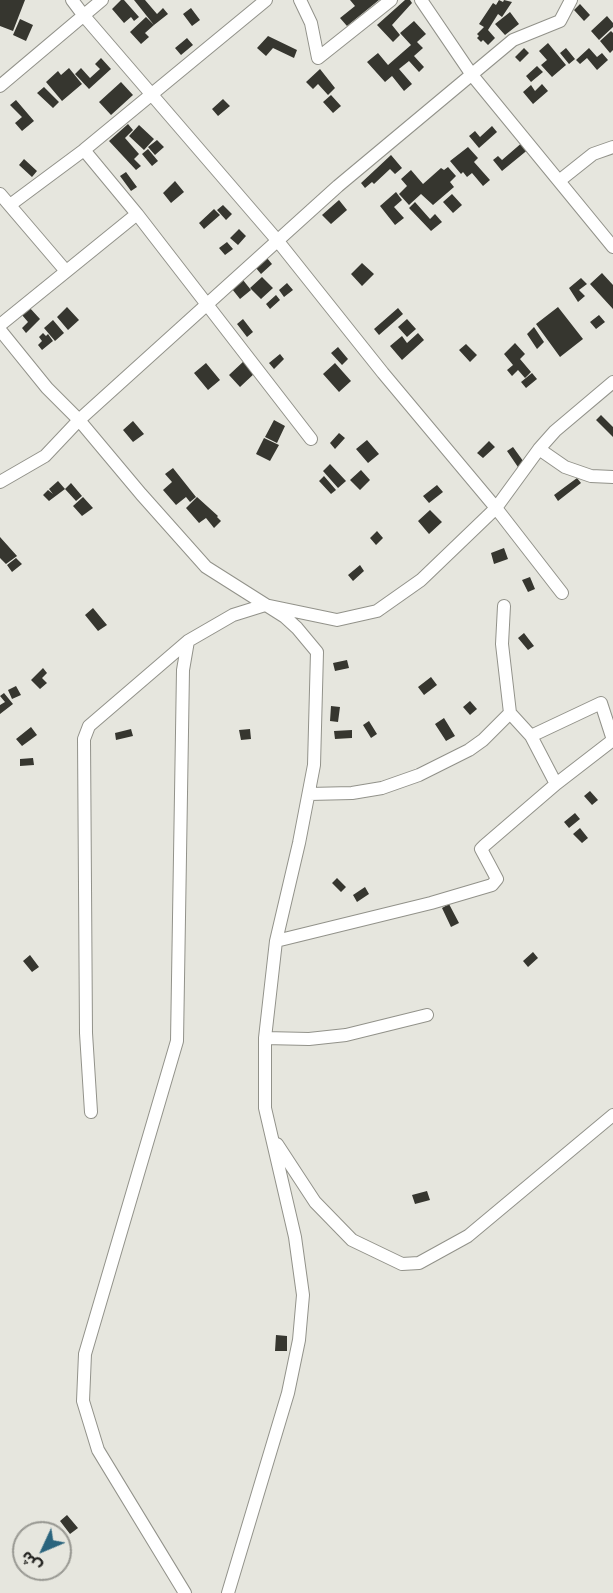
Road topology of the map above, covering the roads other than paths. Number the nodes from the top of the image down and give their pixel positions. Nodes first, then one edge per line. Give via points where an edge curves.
1 (72, 0) edge
2 (102, 0) edge
3 (266, 0) edge
4 (300, 0) edge
5 (391, 0) edge
6 (421, 0) edge
7 (571, 0) edge
8 (84, 16) junction
9 (472, 75) junction
10 (0, 86) edge
11 (152, 93) junction
12 (613, 147) edge
13 (84, 150) junction
14 (559, 181) junction
15 (0, 194) edge
16 (9, 205) junction
17 (136, 214) junction
18 (277, 240) junction
19 (613, 247) edge
20 (65, 270) junction
21 (206, 304) junction
22 (0, 325) edge
23 (0, 330) edge
24 (613, 382) edge
25 (79, 420) junction
26 (311, 439) dead end
27 (539, 449) junction
28 (613, 477) edge
29 (0, 482) edge
30 (496, 508) junction
31 (562, 594) dead end
32 (265, 605) junction
33 (504, 606) dead end
34 (188, 641) junction
35 (510, 713) junction
36 (531, 736) junction
37 (613, 740) edge
38 (556, 784) junction
39 (309, 794) junction
40 (276, 941) junction
41 (427, 1015) dead end
42 (265, 1038) junction
43 (265, 1108) junction
44 (91, 1112) dead end
45 (613, 1115) edge
46 (185, 1593) edge
47 (228, 1593) edge

1 - 8 street
2 - 8 street
3 - 11 street
4 - 5 street via 311,23 318,58
6 - 9 street
7 - 9 street via 560,21 513,40
8 - 10 street
8 - 11 street
9 - 14 street
9 - 18 street
11 - 13 street
11 - 18 street
12 - 14 street via 593,154
13 - 16 street
13 - 17 street
14 - 19 street
15 - 16 street
16 - 20 street
17 - 20 street
17 - 21 street
18 - 21 street
18 - 30 street
20 - 22 street
21 - 25 street
21 - 26 street
23 - 25 street
24 - 27 street via 555,430
25 - 29 street via 45,456
25 - 32 street via 206,567
27 - 28 street via 564,467 591,476
27 - 30 street
30 - 31 street
30 - 32 street via 421,580 377,611 337,620
32 - 34 street via 233,615
32 - 39 street via 297,627 317,652 314,765
33 - 35 street via 502,644
34 - 44 street via 89,726 84,739 86,1033
34 - 46 street via 183,670 177,1041 85,1354 83,1401 98,1450
35 - 36 street
35 - 39 street via 469,750 418,775 382,788
36 - 37 street via 601,703
36 - 38 street
37 - 38 street
38 - 40 street via 481,849 497,879 492,885
39 - 40 street
40 - 42 street
41 - 42 street via 346,1035
42 - 43 street
43 - 45 street via 279,1149 315,1202 352,1240 402,1264 419,1263 468,1236
43 - 47 street via 296,1237 303,1295 288,1393

